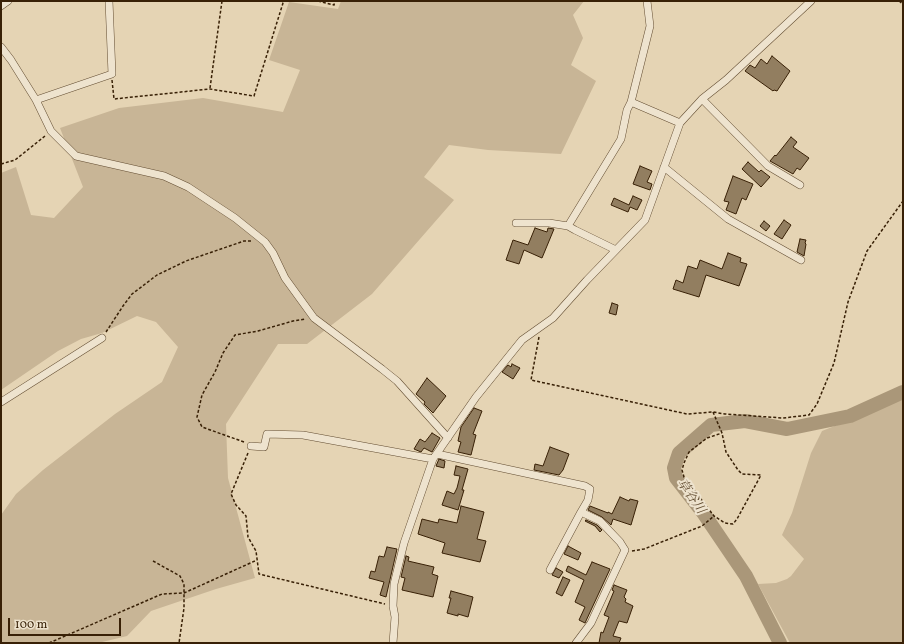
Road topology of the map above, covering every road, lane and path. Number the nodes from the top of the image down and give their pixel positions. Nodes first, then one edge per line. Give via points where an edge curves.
1 (8, 1) edge
2 (109, 1) edge
3 (222, 1) edge
4 (285, 1) edge
5 (318, 1) edge
6 (335, 1) edge
7 (647, 1) edge
8 (811, 1) edge
9 (899, 1) edge
10 (903, 4) edge
11 (1, 6) edge
12 (1, 47) edge
13 (112, 74) junction
14 (210, 89) junction
15 (702, 99) junction
16 (36, 100) junction
17 (632, 102) junction
18 (680, 123) junction
19 (51, 131) junction
20 (1, 164) edge
21 (664, 167) junction
22 (800, 186) dead end
23 (903, 201) edge
24 (516, 223) dead end
25 (568, 226) junction
26 (265, 242) junction
27 (616, 250) junction
28 (801, 260) dead end
29 (314, 318) junction
30 (538, 329) junction
31 (102, 338) joint
32 (1, 402) edge
33 (714, 412) junction
34 (722, 433) junction
35 (448, 438) junction
36 (251, 446) junction
37 (435, 456) junction
38 (581, 512) junction
39 (714, 516) junction
40 (625, 550) junction
41 (257, 560) junction
42 (153, 561) dead end
43 (550, 570) dead end
44 (184, 593) junction
45 (393, 606) junction
46 (51, 643) edge
47 (179, 643) edge
48 (393, 643) edge
49 (576, 643) edge

1 - 11 street
2 - 13 street
3 - 14 path
4 - 14 path via 254,96
5 - 6 path via 334,5
7 - 17 street via 650,26
8 - 15 street
9 - 10 path
12 - 16 street via 12,60
13 - 14 path via 114,99
13 - 16 street
15 - 18 street
15 - 22 street via 768,166
16 - 19 street
17 - 18 street
17 - 25 street via 626,110 621,139
18 - 21 street
19 - 20 path via 15,160
19 - 26 street via 76,156 164,176 188,187 235,218
21 - 27 street via 645,220
21 - 28 street via 728,218
23 - 33 path via 867,251 848,302 834,363 817,404 809,415 783,418
24 - 25 street via 549,222
25 - 27 street
26 - 29 street via 285,278
26 - 31 path via 244,241 186,262 157,276 132,294
27 - 30 street via 553,318
29 - 35 street via 397,382
29 - 36 path via 293,320 235,335 202,395 197,417 202,427
30 - 33 path via 539,339 530,380 687,414
30 - 35 street via 522,340 476,397
31 - 32 street
33 - 34 path
34 - 39 path via 708,438 689,452 682,470 684,477
34 - 39 path via 726,452 738,470 742,474 761,475 733,524 725,523
35 - 37 street
36 - 37 street via 264,448 267,434 302,435
36 - 41 path via 231,494 236,505 246,516 248,537 256,551
37 - 38 street via 585,486 590,489 588,500
37 - 45 street via 404,543 394,584
38 - 40 street via 600,521
38 - 43 street
39 - 40 path via 702,526 644,549
40 - 49 street via 591,623
41 - 44 path
41 - 45 path via 259,574
42 - 44 path via 180,576 184,584
44 - 46 path via 162,594
44 - 47 path
45 - 48 street

